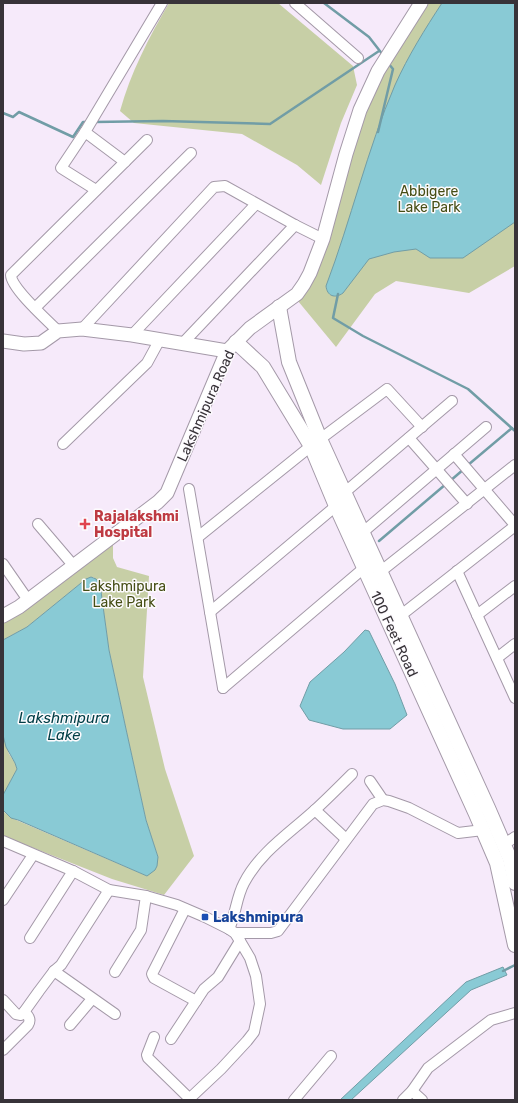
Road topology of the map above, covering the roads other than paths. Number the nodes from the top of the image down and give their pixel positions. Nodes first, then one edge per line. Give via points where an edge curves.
1 (162, 3) edge
2 (295, 3) edge
3 (421, 3) edge
4 (358, 58) dead end
5 (85, 132) junction
6 (147, 140) dead end
7 (192, 153) dead end
8 (125, 162) junction
9 (96, 190) junction
10 (256, 204) junction
11 (295, 226) junction
12 (323, 239) junction
13 (279, 307) junction
14 (35, 308) junction
15 (82, 329) junction
16 (58, 331) junction
17 (132, 335) junction
18 (159, 340) junction
19 (3, 341) edge
20 (183, 343) junction
21 (232, 346) junction
22 (452, 401) dead end
23 (422, 427) junction
24 (486, 427) dead end
25 (409, 438) junction
26 (315, 442) junction
27 (63, 444) dead end
28 (454, 454) junction
29 (515, 465) edge
30 (436, 470) junction
31 (189, 489) dead end
32 (484, 489) junction
33 (344, 493) junction
34 (467, 504) junction
35 (336, 506) junction
36 (38, 524) dead end
37 (515, 526) edge
38 (362, 533) junction
39 (198, 537) junction
40 (3, 564) edge
41 (73, 565) junction
42 (364, 568) junction
43 (457, 571) junction
44 (380, 572) junction
45 (515, 586) edge
46 (28, 600) junction
47 (210, 612) junction
48 (477, 615) junction
49 (3, 616) edge
50 (400, 616) junction
51 (515, 644) edge
52 (497, 658) junction
53 (515, 696) edge
54 (352, 774) dead end
55 (370, 781) dead end
56 (383, 800) junction
57 (315, 810) junction
58 (483, 830) junction
59 (515, 837) edge
60 (346, 839) junction
61 (3, 841) edge
62 (503, 845) junction
63 (33, 855) junction
64 (73, 872) junction
65 (515, 883) edge
66 (109, 890) junction
67 (146, 896) junction
68 (3, 900) edge
69 (185, 909) junction
70 (235, 935) junction
71 (30, 938) dead end
72 (515, 945) edge
73 (54, 971) junction
74 (115, 972) dead end
75 (92, 999) junction
76 (3, 1000) edge
77 (196, 1002) junction
78 (24, 1012) junction
79 (515, 1013) edge
80 (115, 1014) dead end
81 (70, 1025) dead end
82 (154, 1037) dead end
83 (171, 1039) dead end
84 (3, 1050) edge
85 (331, 1056) dead end
86 (412, 1091) junction
87 (189, 1100) edge
88 (294, 1100) edge
89 (403, 1100) edge
90 (422, 1100) edge

1 - 5 street
2 - 4 street
3 - 12 street, Lakshmipura Road via 378,71 360,110
5 - 8 street
5 - 9 street via 61,168
6 - 8 street
7 - 14 street
8 - 9 street
9 - 14 street via 11,275 12,281
10 - 11 street
10 - 15 street via 225,186 214,187
10 - 17 street
11 - 12 street
11 - 20 street
12 - 13 street, Lakshmipura Road via 304,284 297,294
13 - 21 street, Lakshmipura Road via 250,328
13 - 26 main road, 100 Feet Road via 289,362
14 - 16 street
15 - 16 street
15 - 17 street
16 - 19 street via 41,343
17 - 18 street
18 - 20 street
18 - 27 street via 147,363
20 - 21 street
21 - 26 main road, 100 Feet Road via 263,368
21 - 41 street, Lakshmipura Road via 167,494
22 - 23 street
23 - 25 street
23 - 26 street via 387,389
24 - 28 street
25 - 30 street
25 - 33 street
26 - 33 main road, 100 Feet Road
26 - 35 main road, 100 Feet Road
26 - 39 street
28 - 30 street
28 - 32 street
29 - 32 street
30 - 34 street
30 - 38 street
31 - 39 street
32 - 34 street
32 - 37 street
33 - 38 main road, 100 Feet Road
34 - 44 street
35 - 42 main road, 100 Feet Road
35 - 47 street
36 - 41 street
37 - 43 street
38 - 44 main road, 100 Feet Road
39 - 47 street
40 - 46 street
41 - 46 street, Lakshmipura Road
42 - 47 street via 223,688
42 - 58 main road, 100 Feet Road
43 - 48 street
43 - 50 street
44 - 50 main road, 100 Feet Road
45 - 48 street
46 - 49 street, Lakshmipura Road
48 - 52 street
50 - 62 main road, 100 Feet Road
51 - 52 street
52 - 53 street
54 - 57 street
55 - 56 street
56 - 58 street via 409,808 458,833
56 - 60 street via 373,804
57 - 60 street
57 - 70 street via 271,848 244,882 236,900
58 - 72 main road, 100 Feet Road via 497,863
59 - 62 street
60 - 70 street via 278,931
61 - 63 street
62 - 65 main road, 100 Feet Road via 510,859
63 - 64 street
63 - 68 street
64 - 66 street
64 - 71 street
66 - 67 street
66 - 73 street via 71,951
67 - 69 street
67 - 74 street via 141,930
69 - 70 street via 205,917
69 - 77 street via 152,974 154,978
70 - 77 street via 218,977 205,987
70 - 87 street via 250,958 256,976 260,1004 254,1032 221,1070
73 - 75 street
73 - 78 street
75 - 80 street
75 - 81 street
76 - 78 street via 16,1014 21,1015
77 - 83 street
78 - 84 street via 30,1020 28,1025
79 - 86 street via 491,1020 428,1068
82 - 87 street via 148,1058
85 - 88 street
86 - 89 street
86 - 90 street

